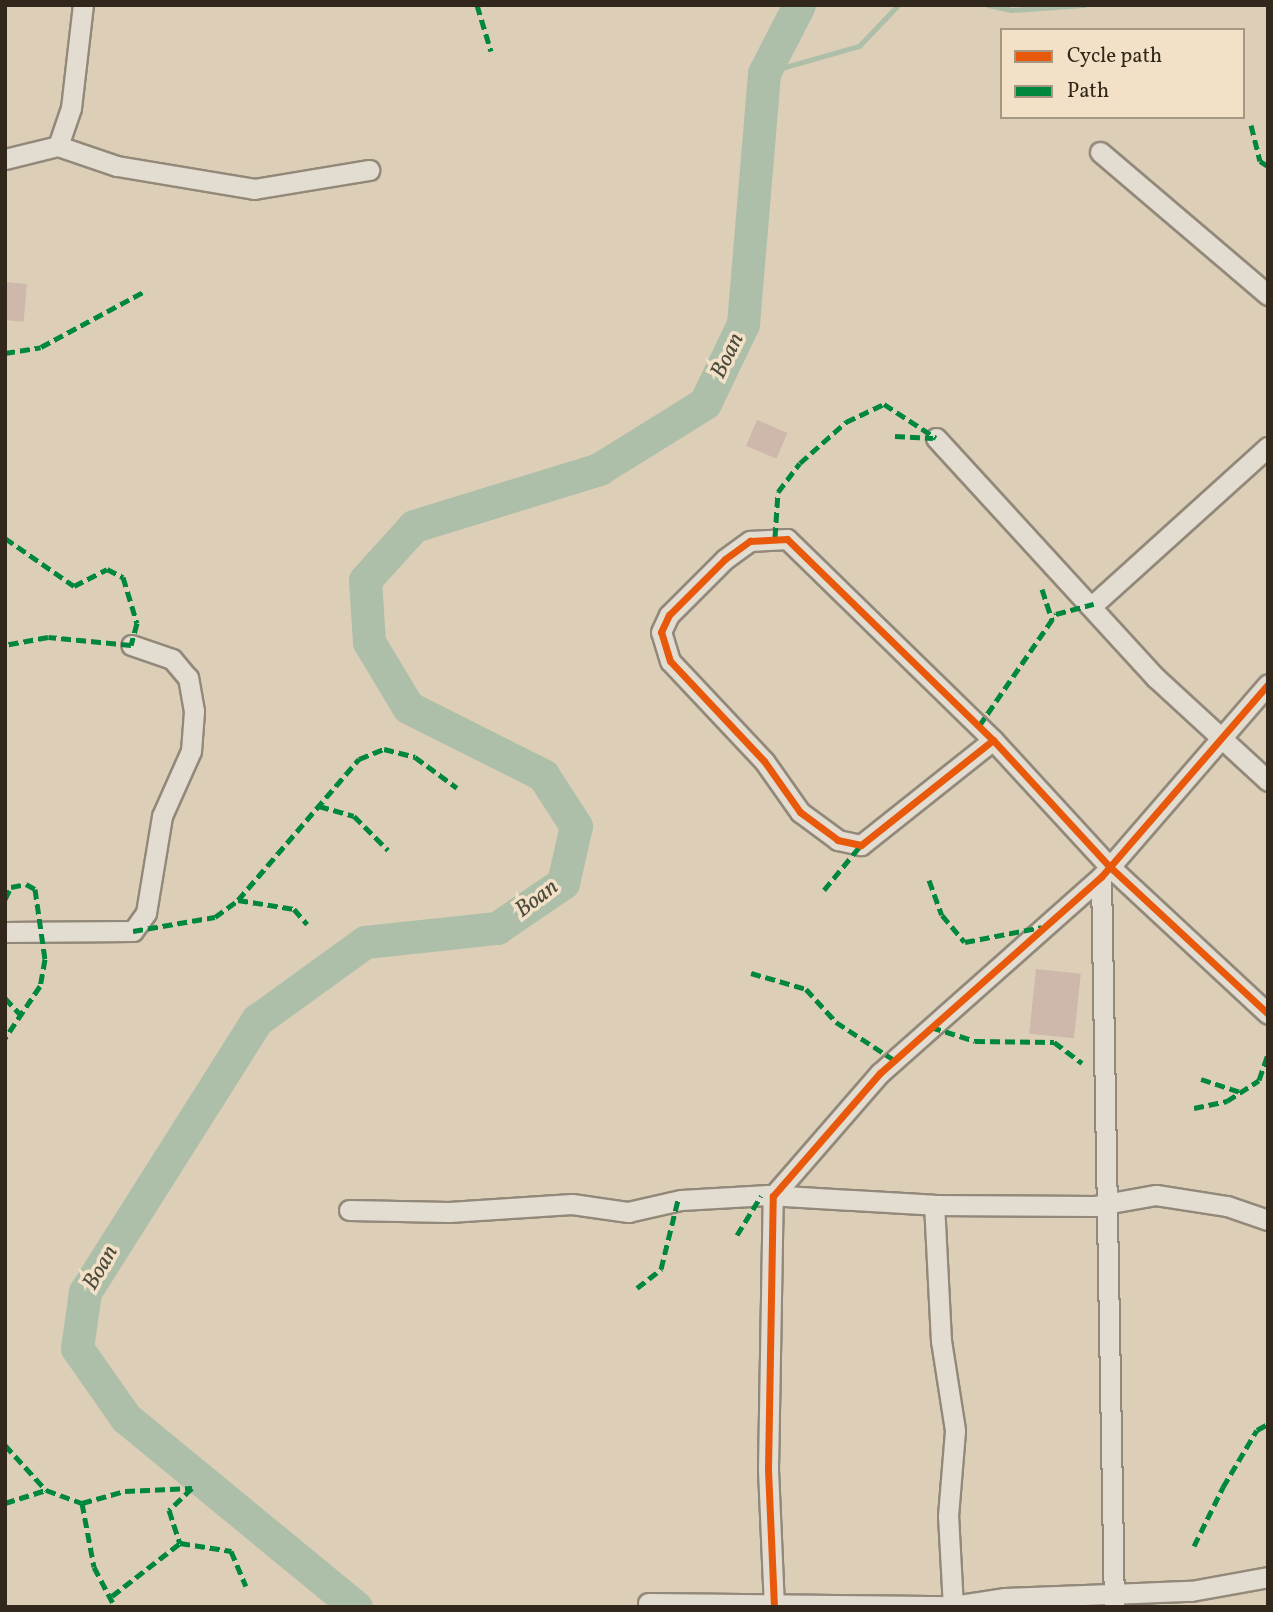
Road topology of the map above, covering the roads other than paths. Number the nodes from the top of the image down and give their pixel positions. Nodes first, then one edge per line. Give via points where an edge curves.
1 (83, 5) edge
2 (58, 146) junction
3 (1100, 152) dead end
4 (5, 159) edge
5 (369, 170) dead end
6 (1268, 295) edge
7 (936, 438) dead end
8 (1268, 447) edge
9 (1094, 604) junction
10 (131, 645) dead end
11 (1268, 684) edge
12 (993, 740) junction
13 (1222, 743) junction
14 (1268, 781) edge
15 (1105, 871) junction
16 (5, 932) edge
17 (1268, 1014) edge
18 (773, 1196) junction
19 (1109, 1199) junction
20 (934, 1205) junction
21 (349, 1210) dead end
22 (1268, 1220) edge
23 (1268, 1577) edge
24 (1114, 1602) edge
25 (648, 1603) dead end
26 (774, 1604) edge
27 (953, 1606) edge

1 - 2 street via 71,108
2 - 4 street
2 - 5 street via 117,166 254,189
3 - 6 street
7 - 9 street
8 - 9 street
9 - 13 street
10 - 16 street via 172,659 188,678 194,711 191,751 163,816 146,913 133,931
11 - 13 street
12 - 12 street via 955,766 906,814 861,845 846,842 824,833 800,812 764,761 670,661 661,632 669,615 724,559 750,541 787,539
12 - 15 street
13 - 14 street
13 - 15 street
15 - 17 street
15 - 18 street via 880,1073
15 - 19 street
18 - 20 street
18 - 21 street via 681,1200 628,1212 572,1203 449,1212
18 - 26 street via 768,1469
19 - 20 street via 1094,1206
19 - 22 street via 1156,1195 1227,1206
19 - 24 street
20 - 27 street via 941,1341 955,1430 948,1517
23 - 24 street
24 - 27 street via 1054,1595
25 - 26 street
26 - 27 street

